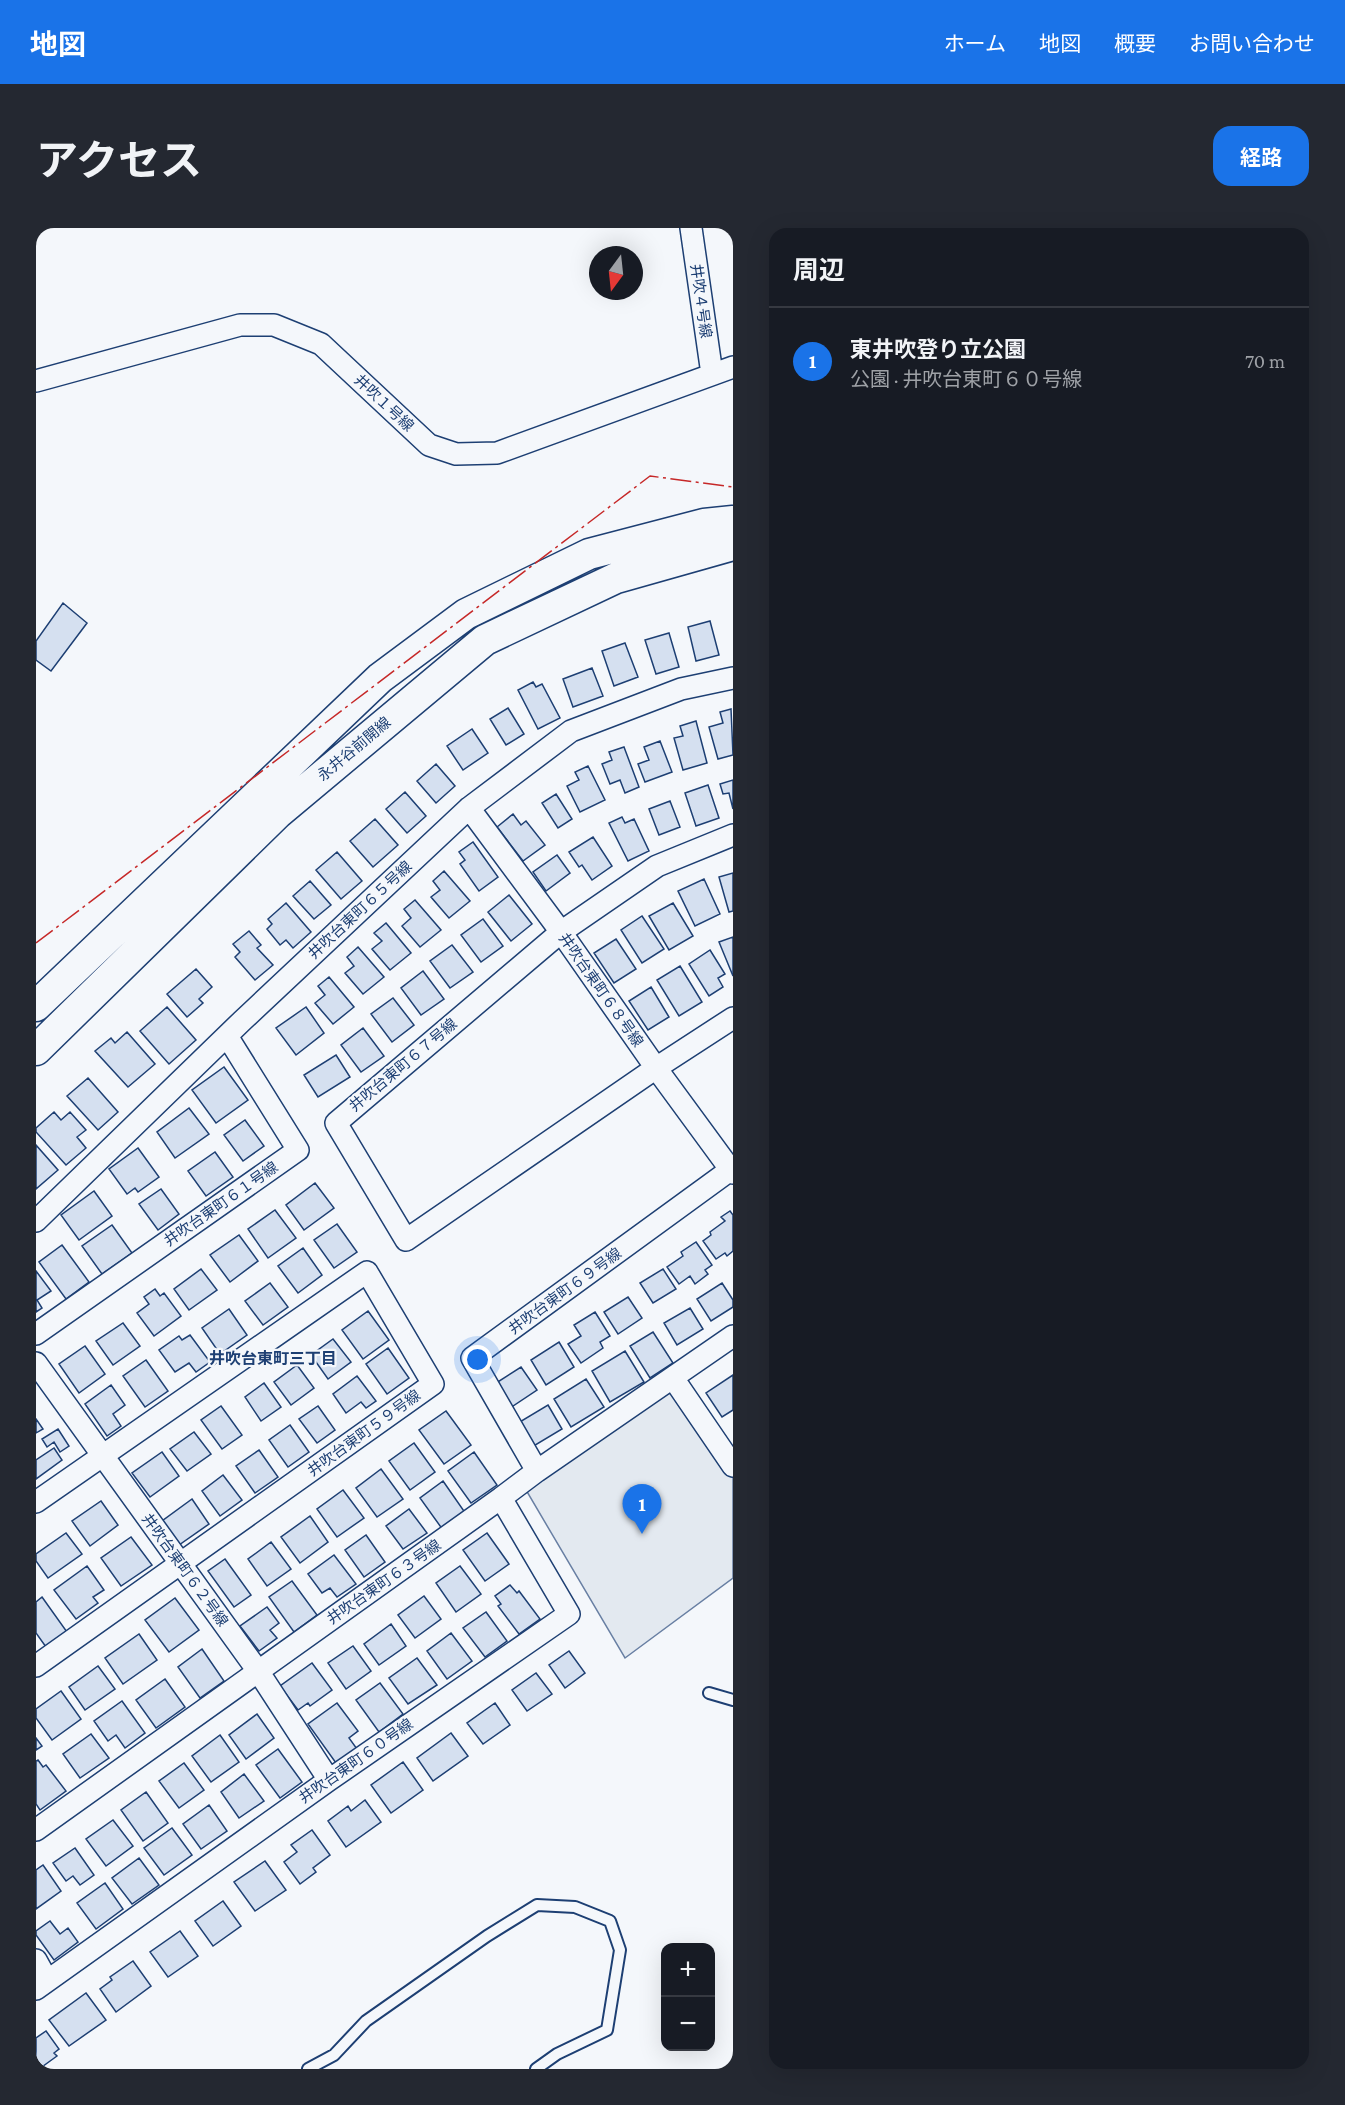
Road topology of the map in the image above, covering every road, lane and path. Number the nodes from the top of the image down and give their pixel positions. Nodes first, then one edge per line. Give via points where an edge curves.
1 (691, 228) edge
2 (733, 367) edge
3 (712, 374) junction
4 (36, 381) edge
5 (733, 521) edge
6 (733, 545) edge
7 (733, 678) edge
8 (469, 808) junction
9 (733, 835) edge
10 (561, 932) junction
11 (36, 1006) edge
12 (733, 1018) edge
13 (227, 1036) junction
14 (36, 1050) edge
15 (656, 1068) junction
16 (732, 1170) edge
17 (36, 1221) edge
18 (36, 1334) edge
19 (733, 1336) edge
20 (36, 1363) edge
21 (673, 1378) junction
22 (103, 1455) junction
23 (733, 1466) edge
24 (537, 1471) junction
25 (501, 1498) junction
26 (36, 1502) edge
27 (180, 1565) junction
28 (36, 1666) edge
29 (258, 1671) junction
30 (709, 1693) dead end
31 (733, 1700) edge
32 (329, 1779) junction
33 (36, 1830) edge
34 (36, 1960) edge
35 (42, 1985) edge
36 (308, 2069) edge
37 (536, 2069) edge

1 - 3 street, 井吹４号線
2 - 3 street, 井吹１号線
3 - 4 street, 井吹１号線 via 497,453 456,454 429,445 321,344 274,325 240,325
5 - 11 street, 永井谷前開線 via 704,524 589,554 466,614 380,678
6 - 14 street, 永井谷前開線 via 616,578 484,640 278,813
7 - 8 street, 井吹台東町６５号線 via 681,689 571,731
8 - 10 street, 井吹台東町６８号線
8 - 13 street, 井吹台東町６５号線
9 - 10 street, 井吹台東町６７号線 via 657,866
10 - 15 street, 井吹台東町６８号線
10 - 15 street, 井吹台東町６７号線 via 336,1123 406,1240
12 - 15 street, 井吹台東町６７号線
13 - 17 street, 井吹台東町６５号線
13 - 18 street, 井吹台東町６１号線 via 298,1150
15 - 16 street, 井吹台東町６８号線
16 - 24 street, 井吹台東町６９号線 via 472,1358
19 - 21 street, 井吹台東町６３号線
20 - 22 street, 井吹台東町６２号線
21 - 23 street
21 - 24 street, 井吹台東町６３号線
22 - 26 street, 井吹台東町５９号線
22 - 27 street, 井吹台東町６２号線
22 - 27 street, 井吹台東町５９号線 via 367,1272 434,1384
24 - 25 street, 井吹台東町６３号線
25 - 29 street, 井吹台東町６３号線
25 - 32 street, 井吹台東町６０号線 via 569,1614
27 - 28 street, 井吹台東町５９号線
27 - 29 street, 井吹台東町６２号線
29 - 32 street, 井吹台東町６２号線
29 - 33 street, 井吹台東町６３号線
30 - 31 lane
32 - 35 street, 井吹台東町６０号線
34 - 35 street
36 - 37 lane via 334,2055 366,2021 537,1905 575,1906 610,1921 620,1950 607,2030 557,2054

